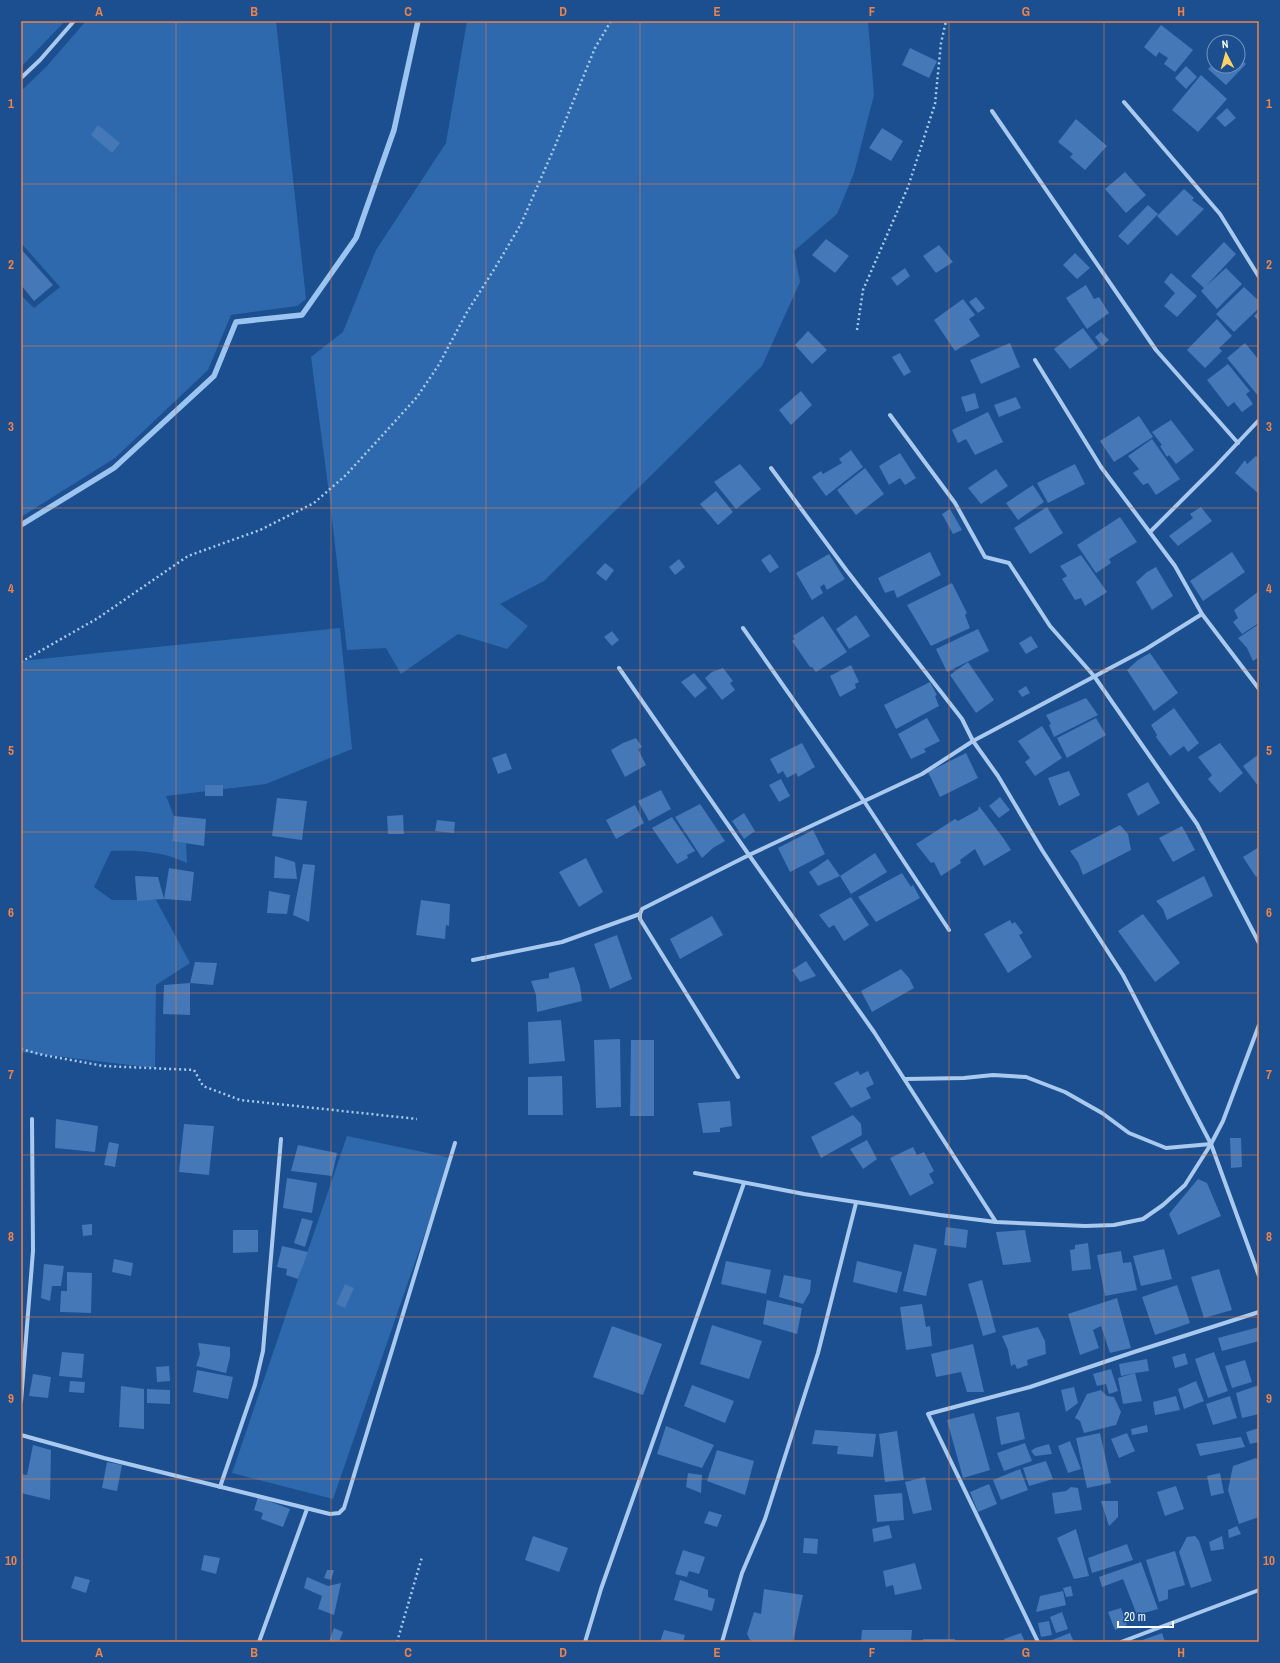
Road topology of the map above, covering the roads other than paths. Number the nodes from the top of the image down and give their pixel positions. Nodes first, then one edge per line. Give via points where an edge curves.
1 (74, 21) edge
2 (21, 78) edge
3 (1124, 102) dead end
4 (992, 111) dead end
5 (1259, 277) edge
6 (1035, 360) dead end
7 (890, 415) dead end
8 (1259, 420) edge
9 (1238, 443) junction
10 (771, 468) dead end
11 (1150, 532) junction
12 (1202, 614) junction
13 (743, 628) dead end
14 (619, 668) dead end
15 (1094, 676) junction
16 (1259, 689) edge
17 (972, 740) junction
18 (864, 801) junction
19 (749, 855) junction
20 (640, 914) junction
21 (949, 930) dead end
22 (1259, 944) edge
23 (473, 960) dead end
24 (1259, 1024) edge
25 (738, 1077) dead end
26 (905, 1079) junction
27 (32, 1119) dead end
28 (281, 1139) dead end
29 (455, 1143) dead end
30 (1211, 1144) junction
31 (695, 1173) dead end
32 (744, 1183) junction
33 (856, 1203) junction
34 (996, 1222) junction
35 (1259, 1276) edge
36 (1259, 1312) edge
37 (21, 1400) edge
38 (21, 1435) edge
39 (220, 1486) junction
40 (307, 1509) junction
41 (1259, 1590) edge
42 (259, 1642) edge
43 (585, 1642) edge
44 (722, 1642) edge
45 (1038, 1642) edge
46 (1121, 1642) edge

1 - 2 street
3 - 5 street via 1220,214
4 - 9 street via 1156,350
6 - 11 street via 1101,467
7 - 15 street via 955,504 985,557 1009,563 1050,626
8 - 9 street
9 - 11 street
10 - 17 street via 962,719
11 - 12 street via 1175,566
12 - 15 street via 1146,649
12 - 16 street
13 - 18 street
14 - 19 street
15 - 17 street
15 - 22 street via 1197,824
17 - 18 street via 922,774
17 - 30 street via 998,776 1042,850 1123,975
18 - 19 street
18 - 21 street
19 - 20 street via 642,909
19 - 26 street
20 - 23 street via 562,942
20 - 25 street via 640,919
24 - 30 street via 1223,1121
26 - 30 street via 993,1075 1026,1077 1065,1092 1102,1113 1129,1133 1166,1148
26 - 34 street
27 - 37 street via 33,1251
28 - 39 street via 263,1351 255,1385
29 - 40 street via 344,1508 339,1513 330,1514
30 - 34 street via 1185,1184 1163,1205 1143,1219 1114,1225 1085,1226
30 - 35 street
31 - 32 street
32 - 33 street
32 - 43 street via 601,1589
33 - 34 street
33 - 44 street via 818,1353 765,1519 742,1572
36 - 45 street via 1030,1387 928,1414
38 - 39 street
39 - 40 street
40 - 42 street
41 - 46 street

